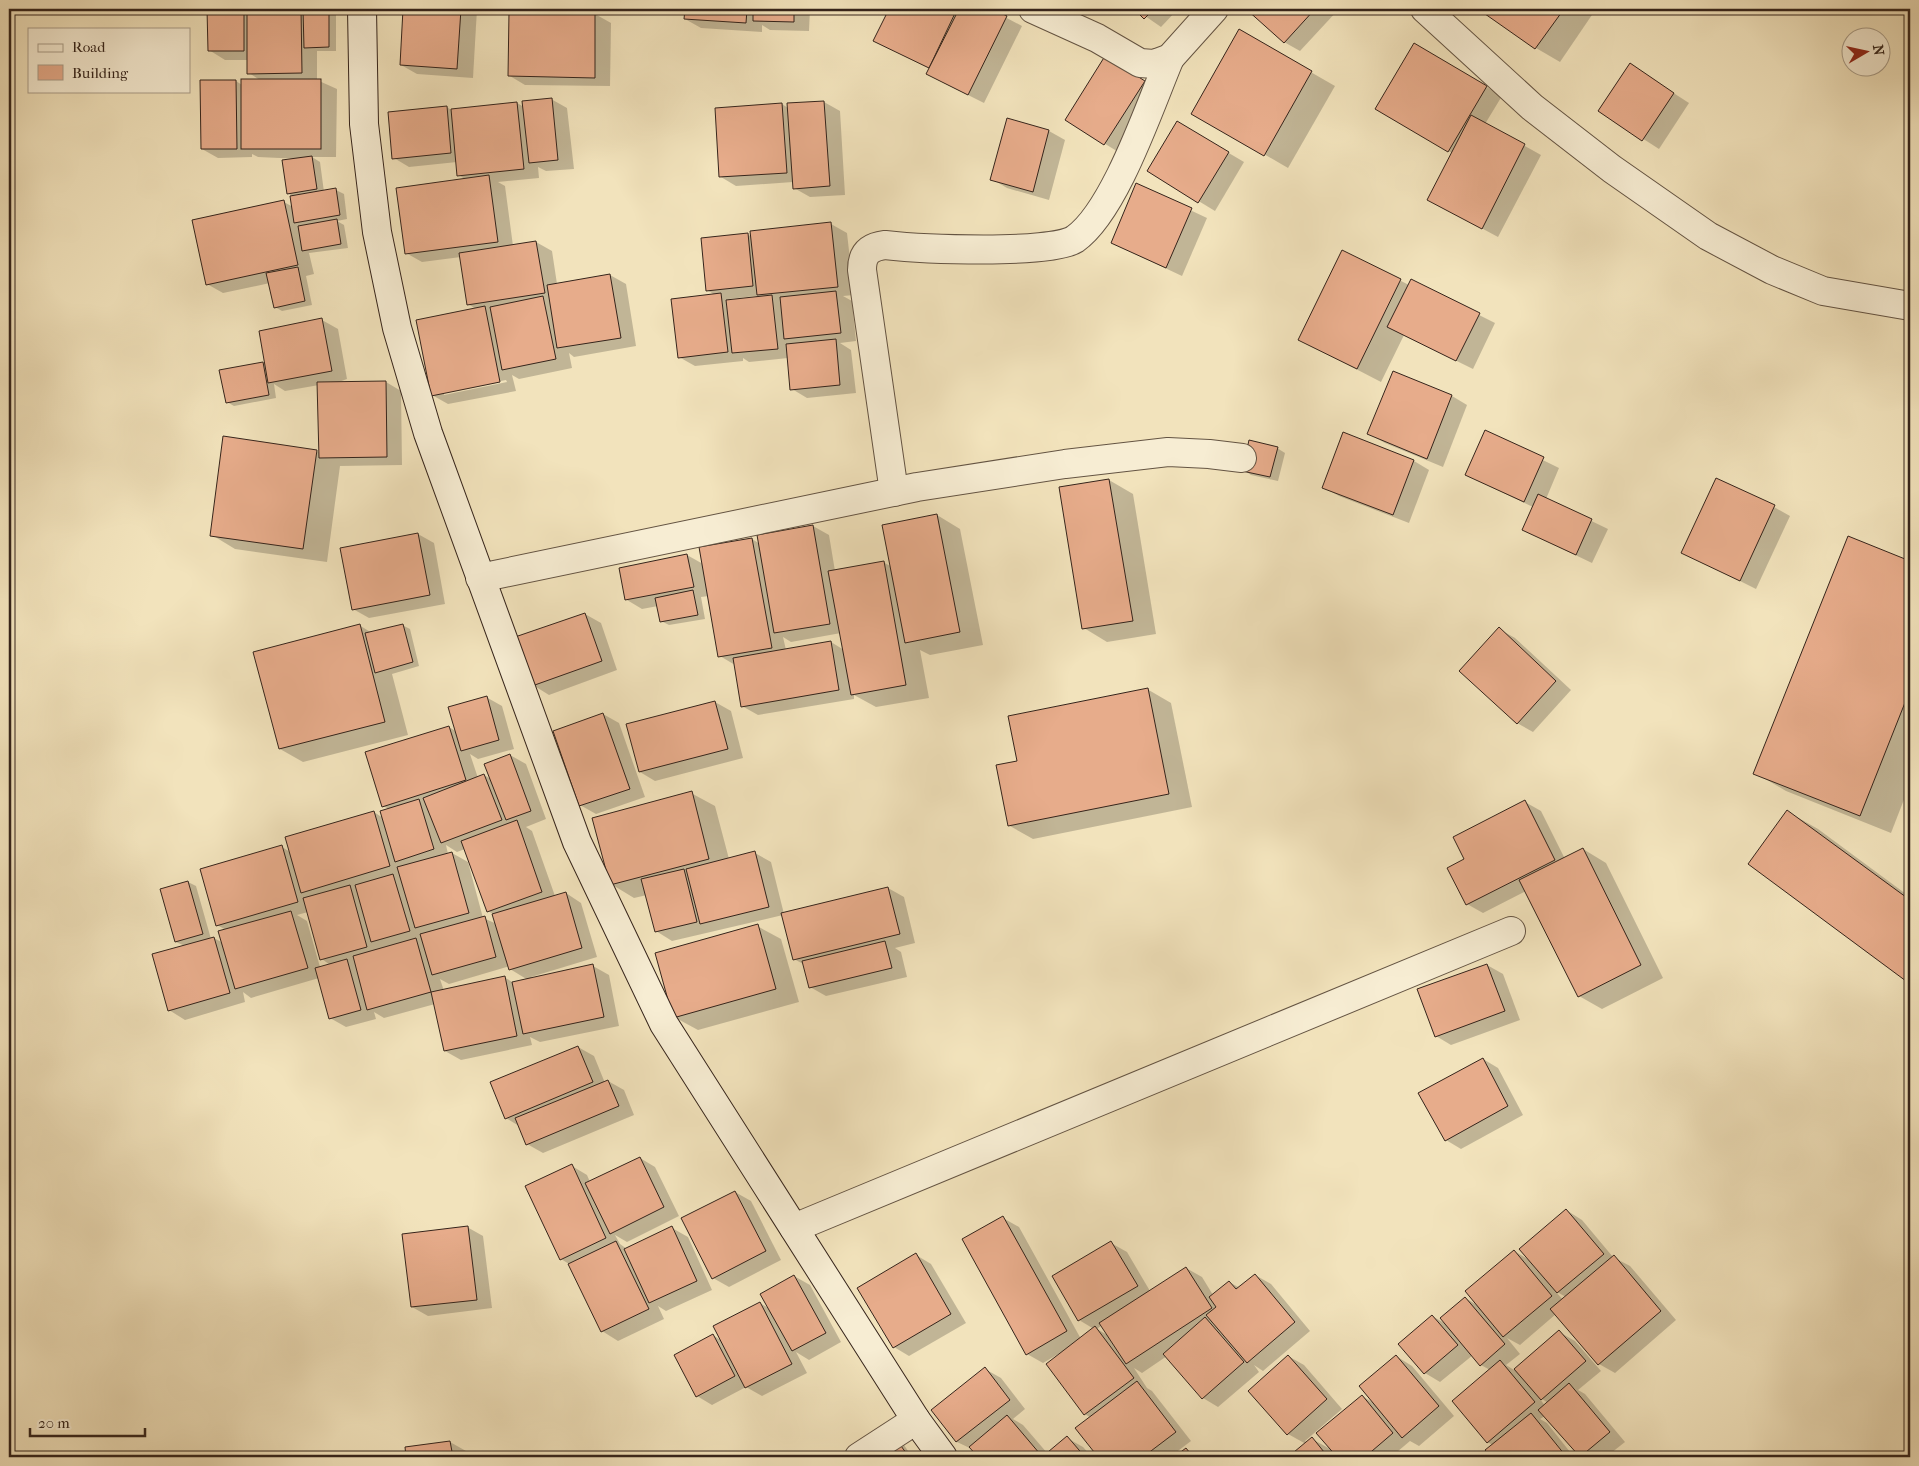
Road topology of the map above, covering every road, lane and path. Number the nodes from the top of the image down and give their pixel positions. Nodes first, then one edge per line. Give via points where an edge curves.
1 (362, 9) edge
2 (1033, 9) edge
3 (1214, 9) edge
4 (1425, 9) edge
5 (1170, 58) junction
6 (1910, 306) edge
7 (1242, 458) dead end
8 (894, 492) junction
9 (480, 578) junction
10 (1511, 931) dead end
11 (794, 1228) junction
12 (916, 1420) junction
13 (859, 1457) edge
14 (944, 1457) edge

1 - 9 street via 364,124 376,232 397,328 428,433
2 - 5 street via 1097,38 1140,63 1154,64
3 - 5 street
4 - 6 street via 1532,107 1612,169 1708,236 1772,270 1823,290
5 - 8 street via 1115,189 1092,223 1074,240 1022,249 885,244 866,253 862,270
7 - 8 street via 1168,452 1065,464
8 - 9 street
9 - 11 street via 577,842 616,925 664,1024
10 - 11 street
11 - 12 street
12 - 13 street
12 - 14 street

